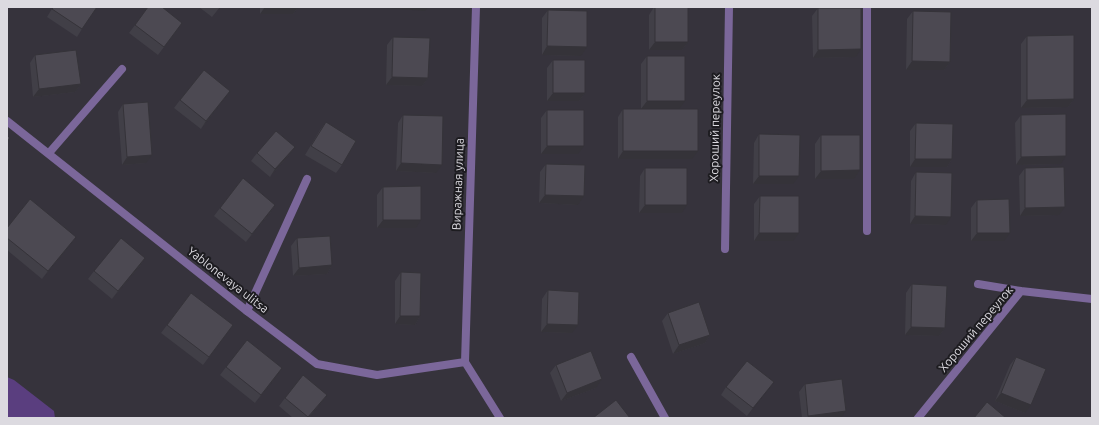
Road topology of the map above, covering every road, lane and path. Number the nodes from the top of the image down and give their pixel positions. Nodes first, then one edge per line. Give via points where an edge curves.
1 (476, 7) edge
2 (728, 7) edge
3 (867, 7) edge
4 (122, 69) dead end
5 (7, 121) edge
6 (49, 154) junction
7 (306, 179) dead end
8 (867, 231) dead end
9 (725, 249) dead end
10 (978, 284) dead end
11 (1021, 291) junction
12 (1092, 299) edge
13 (247, 311) junction
14 (631, 357) dead end
15 (465, 362) junction
16 (500, 418) edge
17 (665, 418) edge
18 (918, 418) edge

1 - 15 street, Виражная улица
2 - 9 street, Хороший переулок
3 - 8 street
4 - 6 street
5 - 6 street, Yablonevaya ulitsa
6 - 13 street, Yablonevaya ulitsa
7 - 13 street
10 - 11 street
11 - 12 street, Хороший переулок
11 - 18 street, Хороший переулок
13 - 15 street, Yablonevaya ulitsa via 317,364 377,375
14 - 17 street
15 - 16 street

